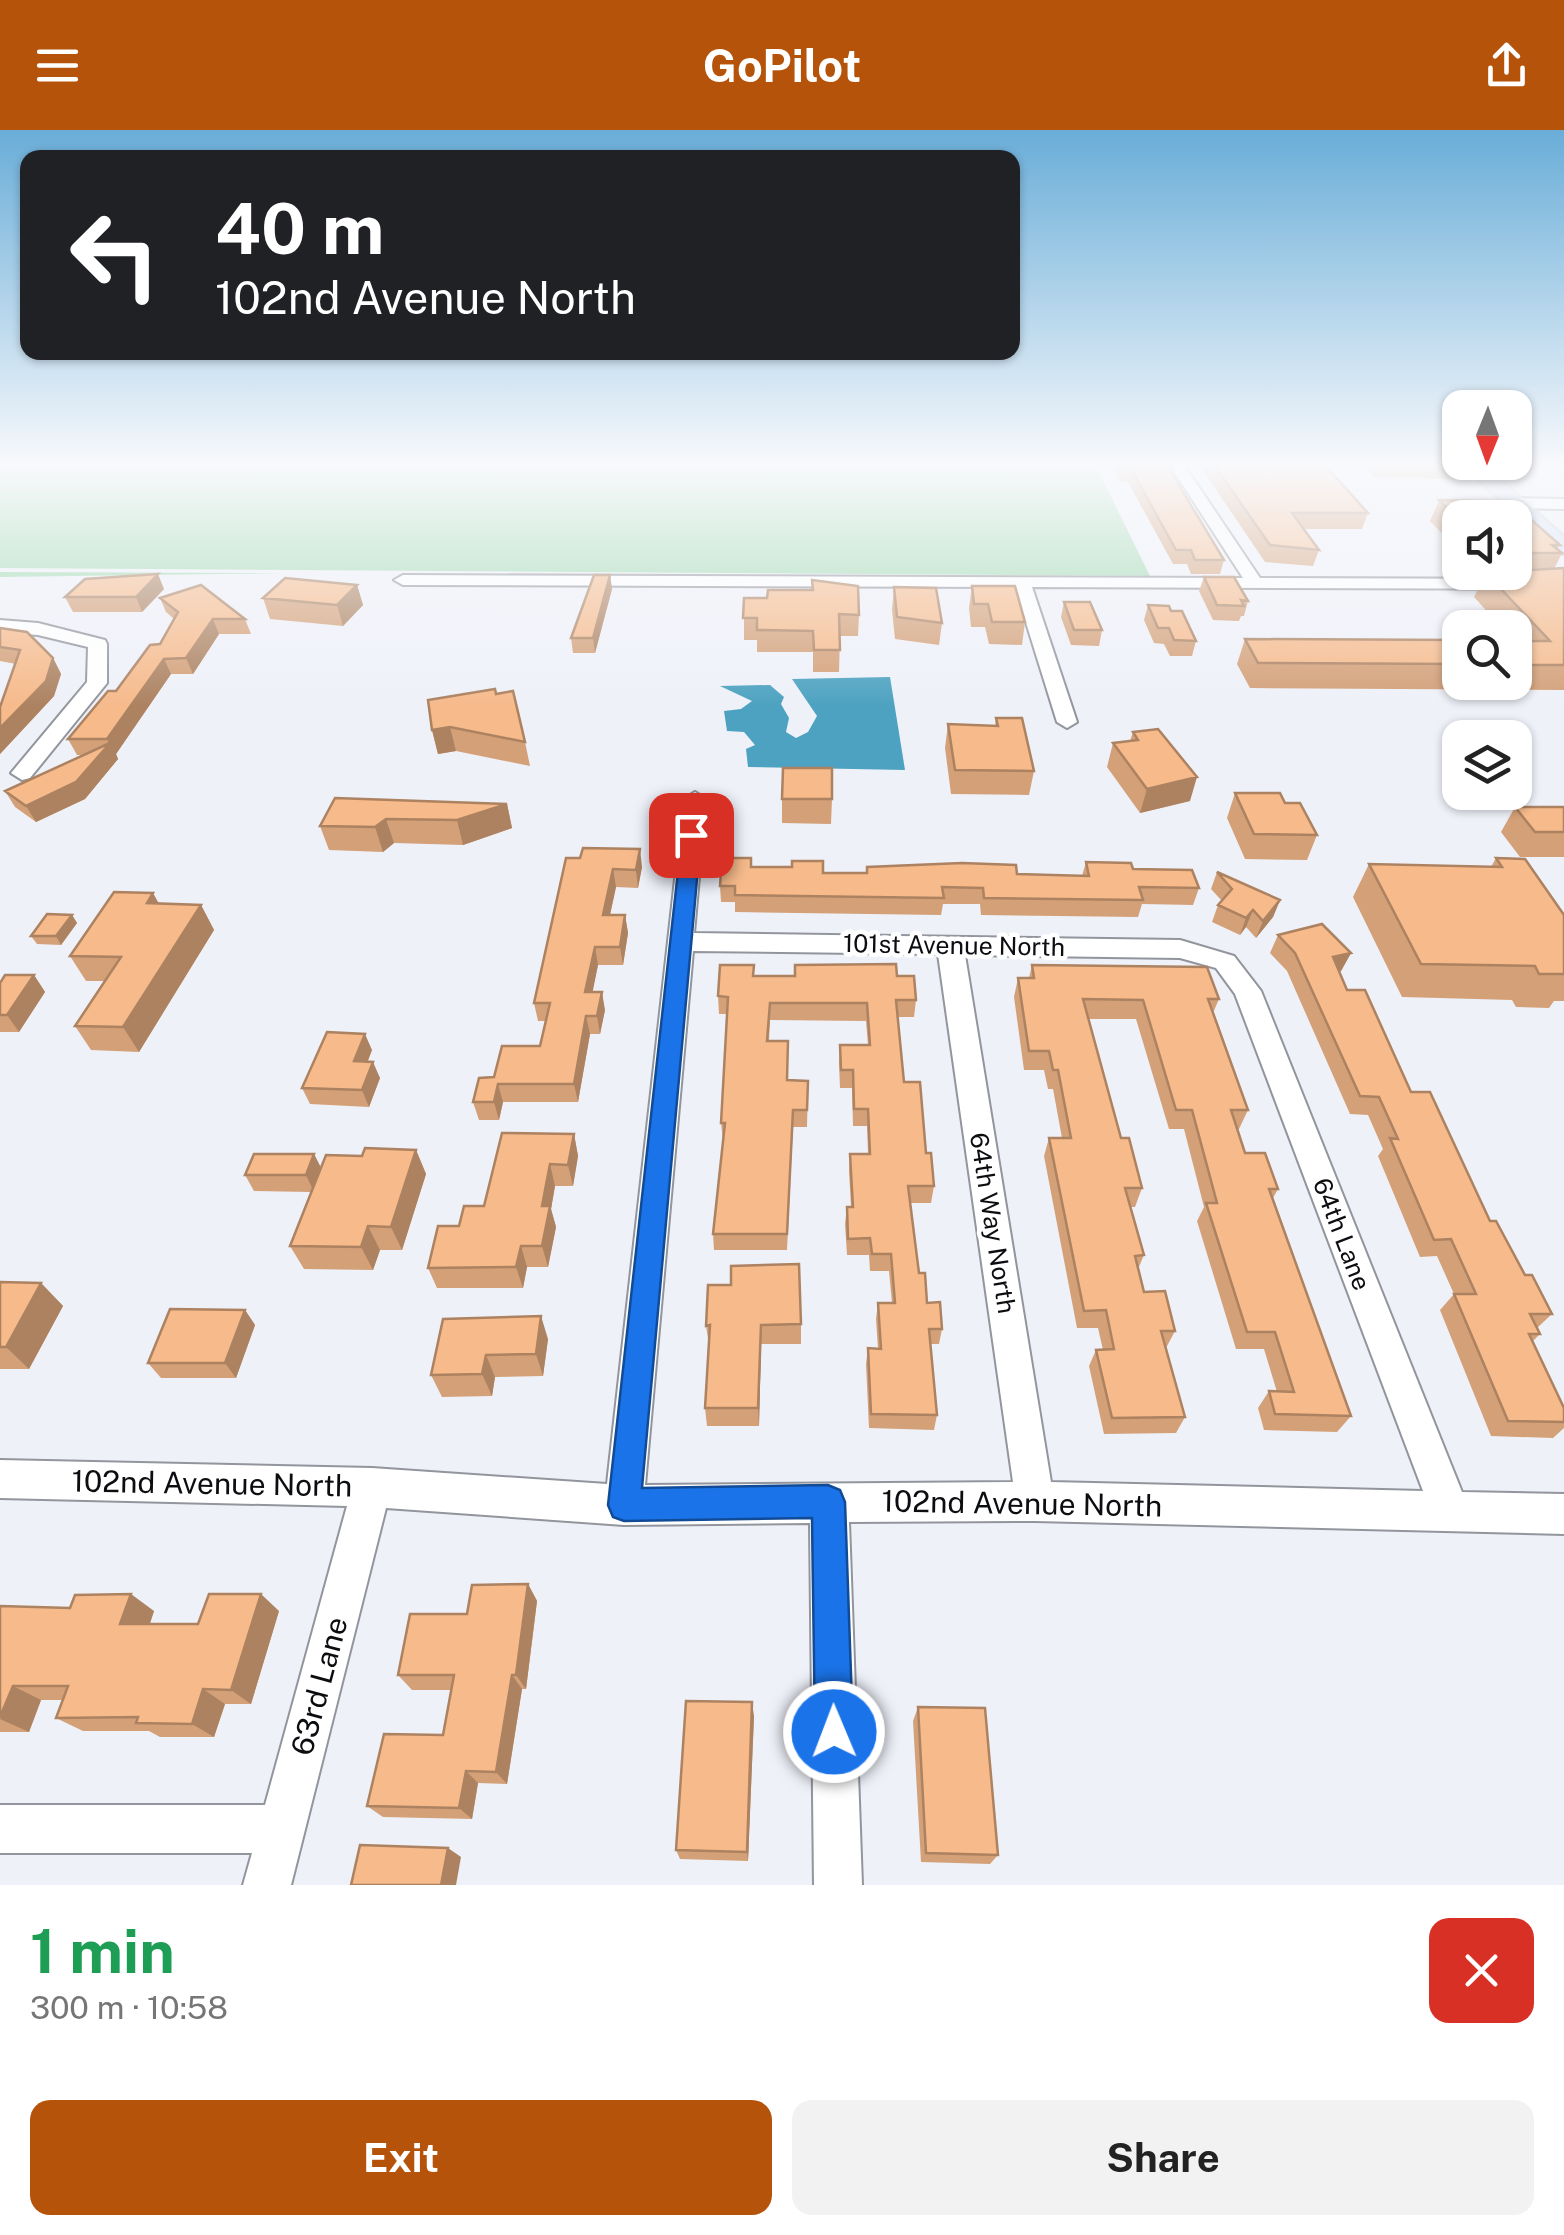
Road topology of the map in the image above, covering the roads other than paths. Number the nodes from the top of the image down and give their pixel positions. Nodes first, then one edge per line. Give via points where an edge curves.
1 (1229, 544) edge
2 (403, 580) dead end
3 (1022, 583) junction
4 (1255, 583) junction
5 (1564, 584) edge
6 (0, 626) edge
7 (1066, 722) dead end
8 (22, 774) dead end
9 (694, 799) dead end
10 (682, 942) junction
11 (950, 945) junction
12 (1225, 962) joint
13 (0, 1479) edge
14 (372, 1486) junction
15 (1036, 1501) junction
16 (828, 1502) junction
17 (624, 1505) junction
18 (1450, 1511) junction
19 (1564, 1514) edge
20 (0, 1829) edge
21 (282, 1829) junction
22 (267, 1885) edge
23 (838, 1885) edge

1 - 4 street
2 - 3 street
3 - 4 street
3 - 7 street
4 - 5 street
6 - 8 street via 98,644 96,682
9 - 10 street
10 - 11 street, 101st Avenue North
10 - 17 street
11 - 12 street, 101st Avenue North via 1180,949
11 - 15 street, 64th Way North
12 - 18 street, 64th Lane via 1247,991
13 - 14 street, 102nd Avenue North
14 - 17 street, 102nd Avenue North
14 - 21 street, 63rd Lane
15 - 16 street, 102nd Avenue North
15 - 18 street, 102nd Avenue North
16 - 17 street, 102nd Avenue North
16 - 23 street
18 - 19 street, 102nd Avenue North
20 - 21 street
21 - 22 street, 63rd Lane

